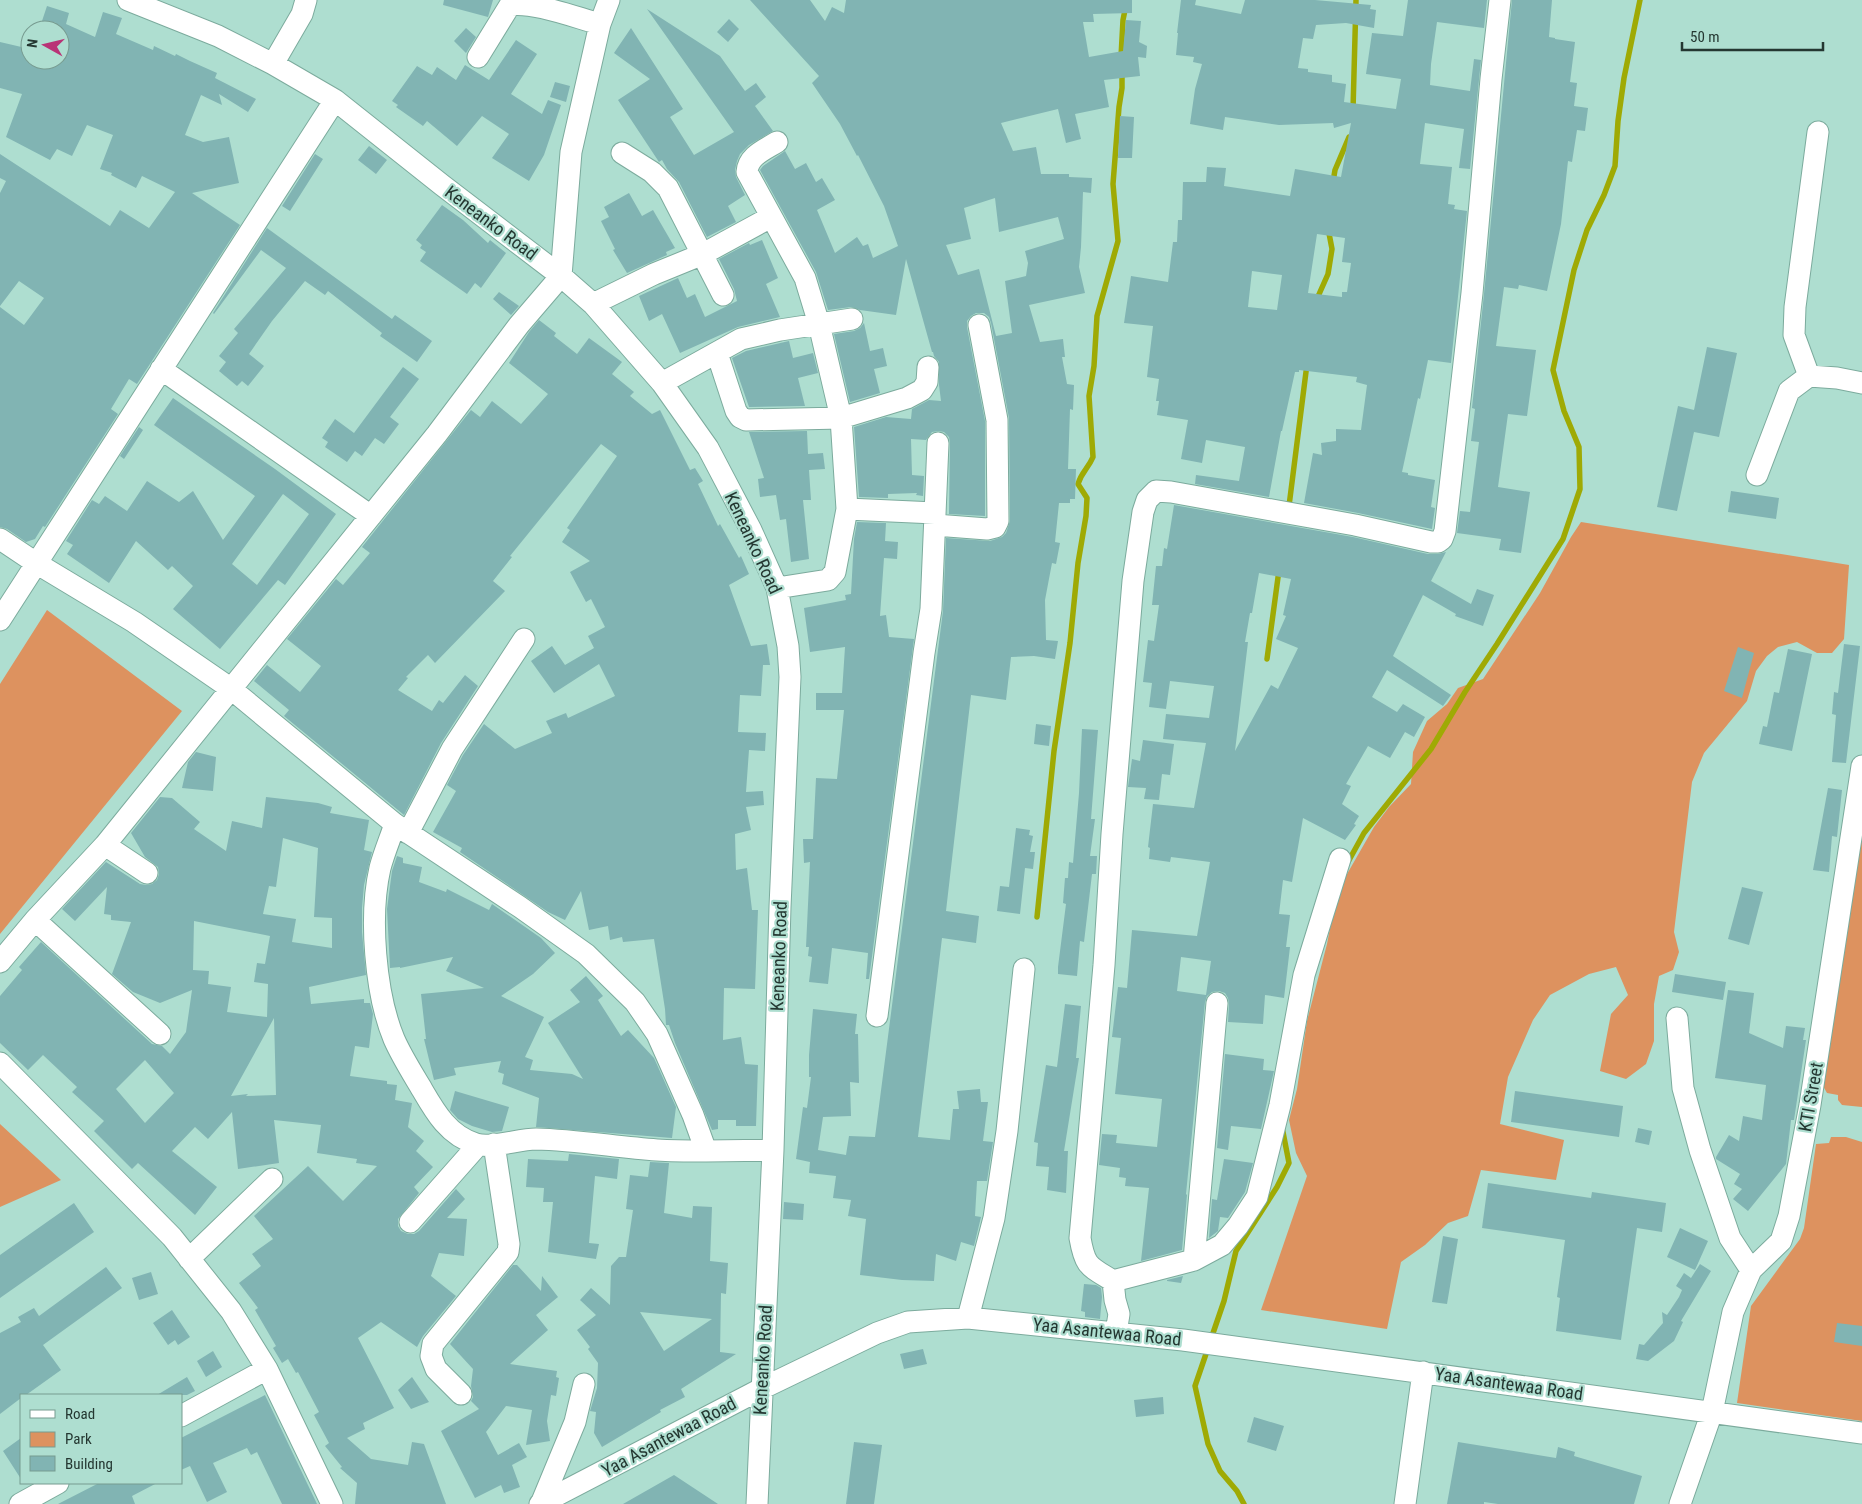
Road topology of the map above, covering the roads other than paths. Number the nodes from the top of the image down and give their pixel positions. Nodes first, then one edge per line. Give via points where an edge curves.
1 (128, 0) edge
2 (306, 0) edge
3 (608, 0) edge
4 (1500, 0) edge
5 (600, 24) junction
6 (478, 57) dead end
7 (273, 64) junction
8 (335, 100) junction
9 (1818, 132) dead end
10 (777, 142) dead end
11 (622, 153) dead end
12 (771, 217) junction
13 (703, 254) junction
14 (561, 276) junction
15 (722, 295) dead end
16 (594, 304) junction
17 (852, 319) dead end
18 (819, 324) junction
19 (979, 325) dead end
20 (717, 353) junction
21 (928, 368) dead end
22 (161, 369) junction
23 (1809, 376) junction
24 (662, 383) junction
25 (1862, 383) edge
26 (841, 418) junction
27 (938, 443) dead end
28 (1757, 476) dead end
29 (847, 509) junction
30 (371, 516) junction
31 (935, 519) junction
32 (0, 539) edge
33 (36, 563) junction
34 (777, 588) junction
35 (0, 620) edge
36 (524, 639) dead end
37 (230, 688) junction
38 (1862, 766) edge
39 (401, 829) junction
40 (105, 845) junction
41 (1340, 858) dead end
42 (147, 873) dead end
43 (35, 920) junction
44 (0, 962) edge
45 (1024, 969) dead end
46 (1217, 1003) dead end
47 (877, 1016) dead end
48 (1677, 1018) dead end
49 (160, 1034) dead end
50 (0, 1063) edge
51 (486, 1145) junction
52 (773, 1150) junction
53 (706, 1151) junction
54 (272, 1179) dead end
55 (410, 1222) dead end
56 (189, 1259) junction
57 (1194, 1260) junction
58 (1751, 1270) junction
59 (1112, 1281) junction
60 (968, 1318) junction
61 (1116, 1333) junction
62 (267, 1369) junction
63 (1423, 1372) junction
64 (584, 1384) dead end
65 (761, 1389) junction
66 (460, 1394) dead end
67 (1712, 1412) junction
68 (182, 1415) edge
69 (1862, 1433) edge
70 (56, 1484) edge
71 (20, 1504) edge
72 (332, 1504) edge
73 (541, 1504) edge
74 (757, 1504) edge
75 (1405, 1504) edge
76 (1680, 1504) edge

1 - 7 street, Keneanko Road via 218,36
2 - 7 street via 302,14
3 - 5 street
4 - 59 street via 1472,293 1442,539 1431,542 1171,492 1156,491 1147,500 1143,512 1131,600 1104,965 1081,1213 1082,1252 1088,1265
5 - 6 street via 545,8 510,5
5 - 14 street via 572,152
7 - 8 street, Keneanko Road
8 - 14 street, Keneanko Road
8 - 22 street
9 - 23 street via 1794,307 1794,335
10 - 12 street via 747,165 747,172
11 - 13 street via 652,172 668,188
12 - 13 street
12 - 18 street via 805,278
13 - 15 street
13 - 16 street
14 - 16 street, Keneanko Road
14 - 30 street via 519,325
16 - 24 street, Keneanko Road
17 - 18 street
18 - 20 street via 741,339
18 - 26 street
19 - 31 street via 997,420 998,521 995,527 987,529
20 - 24 street
20 - 26 street via 740,417 746,420
21 - 26 street via 927,382 922,390 907,398
22 - 30 street
22 - 33 street
23 - 25 street
23 - 28 street via 1789,391
24 - 34 street, Keneanko Road via 708,448
26 - 29 street
27 - 31 street
29 - 31 street
29 - 34 street via 835,572 828,580
30 - 37 street
31 - 47 street via 931,609
32 - 33 street
33 - 35 street
33 - 37 street via 134,622
34 - 52 street, Keneanko Road via 790,677
36 - 39 street
37 - 39 street
37 - 40 street
38 - 58 street, KTI Street via 1810,1105 1789,1216 1781,1241
39 - 51 street via 380,867 376,894 377,967 381,991 394,1039 446,1127 459,1136
39 - 53 street via 586,954 634,1002 657,1034 694,1115
40 - 42 street
40 - 43 street
41 - 57 street via 1304,974 1280,1104 1257,1197 1222,1245
43 - 44 street
43 - 49 street
45 - 60 street via 994,1218
46 - 57 street
48 - 58 street via 1683,1088 1700,1150 1730,1238
50 - 56 street via 172,1237
51 - 53 street via 527,1139
51 - 55 street
51 - 66 street via 509,1244 508,1252 433,1344 431,1356 436,1369
52 - 53 street
52 - 65 street, Keneanko Road
54 - 56 street
56 - 62 street via 231,1311
57 - 59 street
58 - 67 street, KTI Street via 1733,1312
59 - 61 street via 1119,1314
60 - 61 street, Yaa Asantewaa Road
60 - 65 street, Yaa Asantewaa Road via 908,1322 877,1333
61 - 63 street, Yaa Asantewaa Road
62 - 68 street
62 - 72 street
63 - 67 street, Yaa Asantewaa Road
63 - 75 street
64 - 73 street via 575,1422
65 - 73 street, Yaa Asantewaa Road
65 - 74 street, Keneanko Road
67 - 69 street, Yaa Asantewaa Road
67 - 76 street, KTI Street
70 - 71 street

